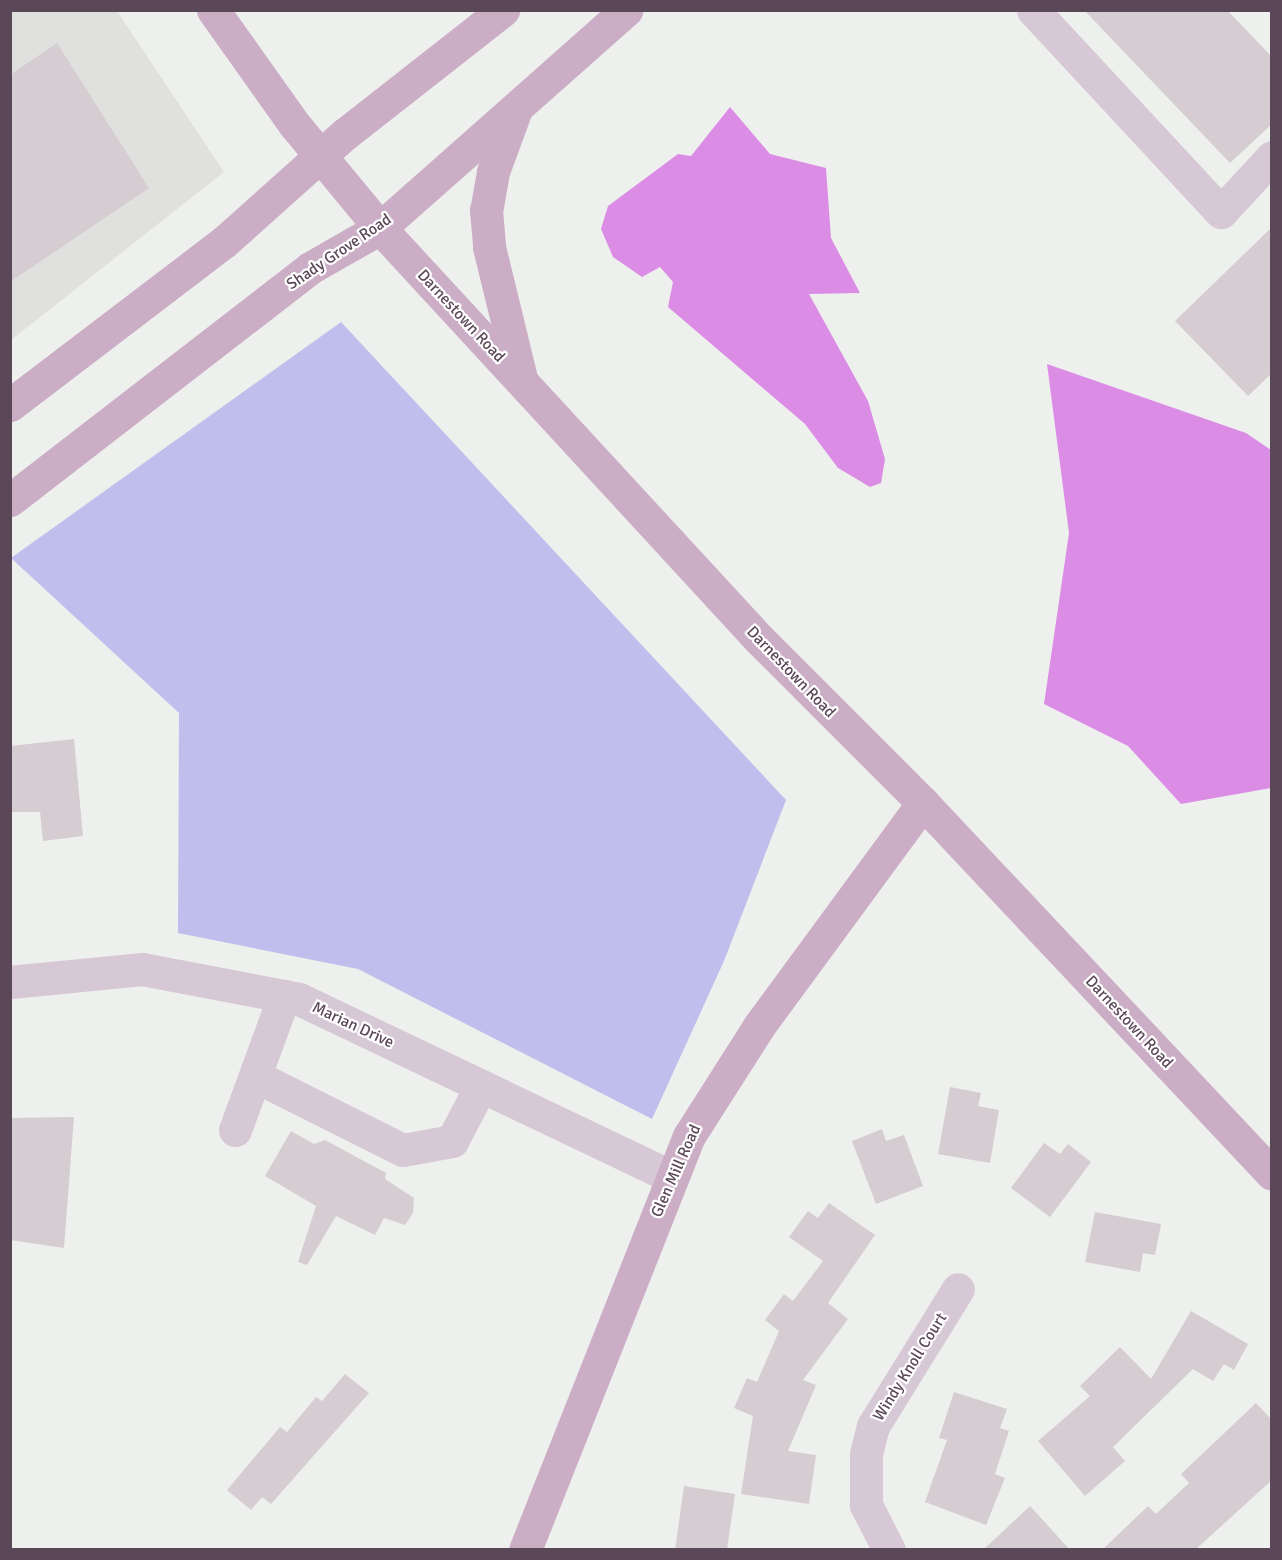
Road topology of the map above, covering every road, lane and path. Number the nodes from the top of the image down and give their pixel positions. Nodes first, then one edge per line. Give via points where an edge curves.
1 (213, 10) edge
2 (503, 10) edge
3 (626, 10) edge
4 (1033, 10) edge
5 (518, 104) junction
6 (1272, 157) edge
7 (323, 159) junction
8 (380, 228) junction
9 (522, 382) junction
10 (10, 405) edge
11 (10, 500) edge
12 (923, 803) junction
13 (10, 982) edge
14 (284, 996) junction
15 (255, 1076) junction
16 (481, 1086) junction
17 (235, 1130) dead end
18 (1272, 1174) edge
19 (672, 1177) junction
20 (958, 1289) dead end
21 (525, 1550) edge
22 (889, 1550) edge

1 - 7 main road, Darnestown Road
2 - 7 main road via 345,134
3 - 5 main road, Shady Grove Road
4 - 6 street via 1221,213
5 - 8 main road, Shady Grove Road
5 - 9 main road via 493,172 486,210 489,247
7 - 8 main road, Darnestown Road
7 - 10 main road
8 - 9 main road, Darnestown Road
8 - 11 main road, Shady Grove Road via 310,268
9 - 12 main road, Darnestown Road via 759,639
12 - 18 main road, Darnestown Road
12 - 19 main road, Glen Mill Road via 759,1026 689,1136
13 - 14 street, Marian Drive via 142,969
14 - 15 street
14 - 16 street, Marian Drive
15 - 16 street via 403,1150 452,1141
15 - 17 street
16 - 19 street, Marian Drive
19 - 21 main road, Glen Mill Road
20 - 22 street, Windy Knoll Court via 873,1426 866,1455 866,1505

